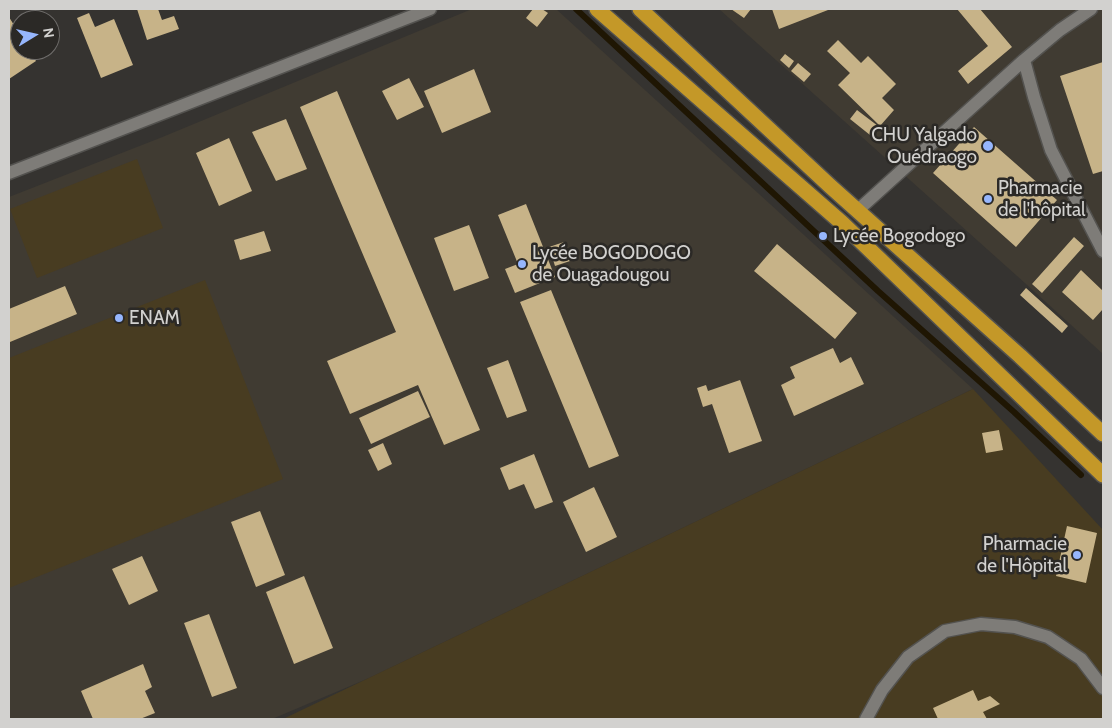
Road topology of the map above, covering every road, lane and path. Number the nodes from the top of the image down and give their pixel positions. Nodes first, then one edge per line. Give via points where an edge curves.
1 (430, 9) edge
2 (597, 9) edge
3 (640, 9) edge
4 (1091, 9) edge
5 (1024, 60) junction
6 (9, 173) edge
7 (857, 210) junction
8 (1103, 251) edge
9 (1103, 434) edge
10 (1103, 475) edge
11 (1103, 688) edge
12 (866, 719) edge

1 - 6 street
2 - 10 highway via 842,223
3 - 7 highway
4 - 5 street
5 - 7 street
5 - 8 street via 1051,150
7 - 9 highway
11 - 12 street via 1082,659 1048,637 1015,627 981,624 945,631 908,657 882,690

